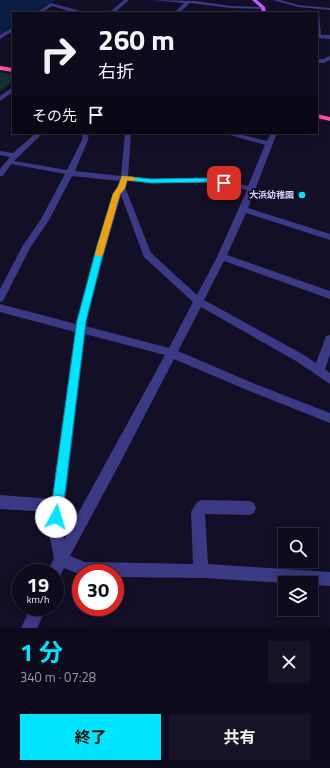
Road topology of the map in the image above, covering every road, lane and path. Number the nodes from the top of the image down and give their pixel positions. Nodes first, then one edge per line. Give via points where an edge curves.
1 (128, 0) edge
2 (155, 0) edge
3 (254, 0) edge
4 (277, 0) edge
5 (202, 1) edge
6 (188, 2) junction
7 (330, 9) edge
8 (264, 10) edge
9 (39, 12) edge
10 (80, 12) edge
11 (112, 12) edge
12 (177, 12) edge
13 (317, 12) edge
14 (12, 30) edge
15 (318, 36) edge
16 (0, 37) edge
17 (330, 37) edge
18 (330, 58) edge
19 (318, 61) edge
20 (0, 63) edge
21 (12, 65) edge
22 (0, 68) edge
23 (12, 70) edge
24 (12, 91) edge
25 (0, 98) edge
26 (318, 110) edge
27 (330, 112) edge
28 (318, 116) edge
29 (330, 119) edge
30 (39, 134) edge
31 (86, 134) edge
32 (128, 134) edge
33 (230, 134) edge
34 (274, 134) edge
35 (269, 144) junction
36 (0, 153) edge
37 (15, 155) junction
38 (10, 162) junction
39 (70, 173) junction
40 (0, 174) edge
41 (124, 182) junction
42 (251, 189) junction
43 (243, 209) junction
44 (330, 237) edge
45 (222, 257) junction
46 (330, 295) edge
47 (0, 298) edge
48 (199, 302) junction
49 (0, 308) edge
50 (80, 330) junction
51 (330, 339) edge
52 (172, 353) junction
53 (319, 370) junction
54 (330, 379) edge
55 (330, 418) edge
56 (0, 502) edge
57 (57, 506) junction
58 (249, 508) dead end
59 (61, 558) junction
60 (58, 564) edge
61 (201, 571) junction
62 (330, 579) edge
63 (34, 616) edge
64 (29, 628) edge

1 - 11 street
2 - 6 street
3 - 8 main road
4 - 13 street
5 - 6 street
5 - 8 street
6 - 12 street
7 - 13 street
9 - 10 street via 51,4
14 - 16 street
15 - 17 street
18 - 19 street
20 - 21 highway
22 - 23 highway
24 - 25 street
26 - 27 highway
28 - 29 highway
30 - 37 street
31 - 39 street
32 - 41 street
33 - 35 street
34 - 35 street
35 - 42 street
36 - 37 street
37 - 38 street
38 - 39 street
38 - 40 street
39 - 41 street
39 - 47 street via 46,220 26,246
41 - 42 street via 211,180
41 - 48 street via 147,255
41 - 50 street via 117,194 101,246
42 - 43 street
43 - 44 street
43 - 45 street
45 - 46 street
45 - 48 street
48 - 52 street
48 - 53 street
49 - 50 street
50 - 52 street
50 - 57 street
51 - 53 street
52 - 55 street
52 - 59 street
53 - 54 street
56 - 57 street
57 - 59 street via 56,542
58 - 61 street via 202,507 198,512
59 - 60 street
59 - 61 street via 85,569
61 - 62 street
63 - 64 street

